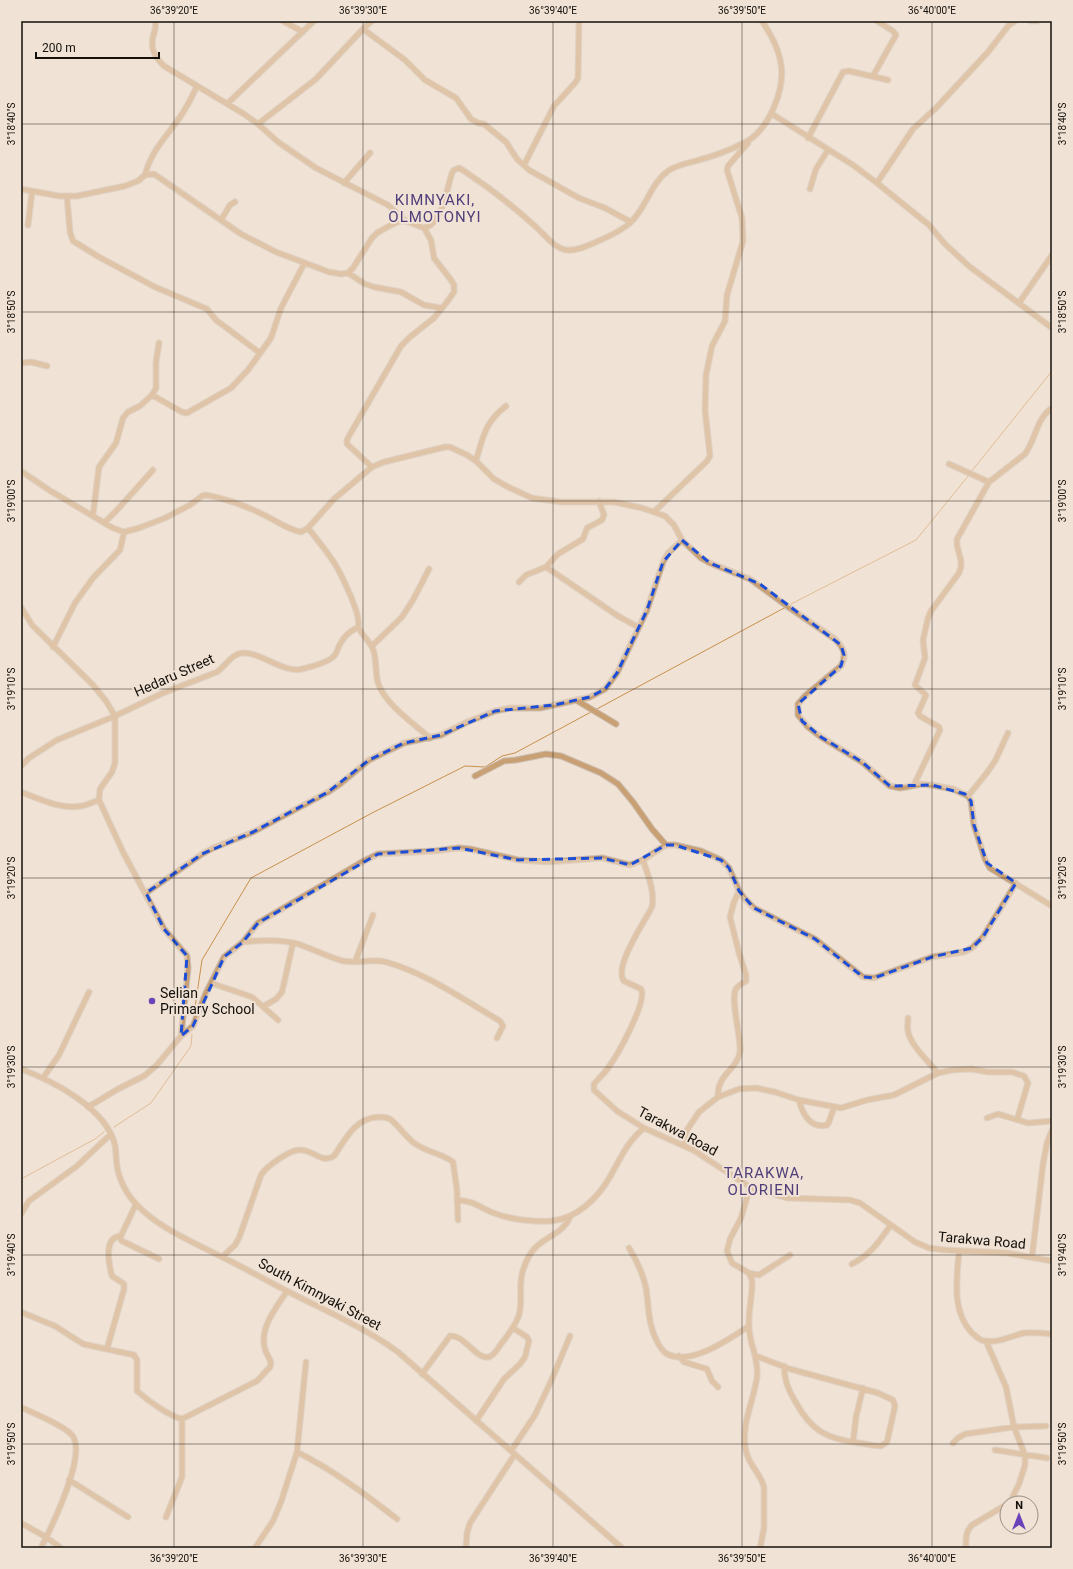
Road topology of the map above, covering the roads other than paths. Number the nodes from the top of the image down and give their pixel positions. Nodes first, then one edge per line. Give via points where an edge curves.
1 (155, 21) edge
2 (283, 21) edge
3 (314, 21) edge
4 (372, 21) edge
5 (580, 21) edge
6 (762, 21) edge
7 (877, 21) edge
8 (1015, 21) edge
9 (1031, 21) edge
10 (1037, 21) edge
11 (363, 29) junction
12 (303, 32) junction
13 (874, 76) junction
14 (888, 80) dead end
15 (197, 86) junction
16 (228, 103) junction
17 (772, 114) junction
18 (258, 124) junction
19 (808, 138) junction
20 (750, 140) junction
21 (828, 150) junction
22 (370, 153) dead end
23 (524, 166) junction
24 (145, 175) junction
25 (344, 183) junction
26 (877, 183) junction
27 (21, 189) edge
28 (810, 189) dead end
29 (32, 192) junction
30 (67, 197) junction
31 (235, 202) dead end
32 (221, 220) junction
33 (406, 221) junction
34 (631, 222) junction
35 (28, 226) dead end
36 (424, 228) junction
37 (1052, 255) edge
38 (304, 264) junction
39 (348, 273) junction
40 (1019, 303) junction
41 (441, 308) junction
42 (1052, 328) edge
43 (159, 342) dead end
44 (260, 353) junction
45 (21, 363) edge
46 (47, 366) dead end
47 (152, 395) junction
48 (506, 406) dead end
49 (1052, 408) edge
50 (476, 461) junction
51 (949, 464) dead end
52 (372, 467) junction
53 (153, 470) dead end
54 (21, 471) edge
55 (989, 482) junction
56 (599, 501) junction
57 (655, 511) junction
58 (93, 515) junction
59 (105, 522) junction
60 (308, 528) junction
61 (124, 532) junction
62 (682, 540) junction
63 (546, 567) junction
64 (429, 569) dead end
65 (519, 582) dead end
66 (21, 607) edge
67 (358, 627) junction
68 (638, 627) junction
69 (372, 646) junction
70 (53, 647) junction
71 (576, 700) junction
72 (115, 716) junction
73 (616, 724) dead end
74 (1008, 733) dead end
75 (430, 738) junction
76 (21, 766) edge
77 (475, 776) dead end
78 (914, 785) junction
79 (21, 792) edge
80 (968, 796) junction
81 (99, 800) junction
82 (666, 845) junction
83 (643, 860) junction
84 (1016, 883) junction
85 (739, 891) junction
86 (146, 893) junction
87 (1052, 906) edge
88 (374, 915) dead end
89 (243, 942) junction
90 (293, 943) junction
91 (355, 962) junction
92 (211, 983) junction
93 (89, 992) dead end
94 (264, 1006) junction
95 (908, 1018) dead end
96 (278, 1020) dead end
97 (181, 1036) junction
98 (497, 1038) dead end
99 (21, 1070) edge
100 (938, 1073) junction
101 (43, 1078) junction
102 (718, 1097) junction
103 (799, 1100) junction
104 (88, 1107) junction
105 (834, 1107) junction
106 (987, 1118) dead end
107 (1017, 1120) junction
108 (1052, 1121) edge
109 (644, 1128) junction
110 (1052, 1130) edge
111 (111, 1134) junction
112 (684, 1146) junction
113 (750, 1187) junction
114 (457, 1200) junction
115 (136, 1204) junction
116 (21, 1214) edge
117 (570, 1217) junction
118 (458, 1220) dead end
119 (890, 1226) junction
120 (120, 1236) junction
121 (629, 1248) dead end
122 (959, 1251) junction
123 (790, 1255) dead end
124 (1032, 1256) junction
125 (222, 1257) junction
126 (159, 1259) dead end
127 (1052, 1261) edge
128 (852, 1264) dead end
129 (748, 1273) junction
130 (287, 1291) junction
131 (21, 1312) edge
132 (749, 1326) junction
133 (512, 1328) junction
134 (1052, 1334) edge
135 (570, 1336) dead end
136 (986, 1341) junction
137 (107, 1349) junction
138 (679, 1356) junction
139 (756, 1356) junction
140 (306, 1362) dead end
141 (784, 1366) junction
142 (422, 1374) junction
143 (718, 1387) dead end
144 (863, 1388) junction
145 (21, 1408) edge
146 (182, 1419) junction
147 (476, 1421) junction
148 (1046, 1426) dead end
149 (1014, 1427) junction
150 (854, 1442) junction
151 (953, 1443) dead end
152 (994, 1450) dead end
153 (297, 1452) junction
154 (513, 1452) junction
155 (1025, 1455) junction
156 (1047, 1458) dead end
157 (70, 1480) junction
158 (166, 1516) dead end
159 (128, 1517) dead end
160 (397, 1519) dead end
161 (21, 1523) edge
162 (46, 1537) junction
163 (41, 1548) edge
164 (61, 1548) edge
165 (255, 1548) edge
166 (466, 1548) edge
167 (622, 1548) edge
168 (760, 1548) edge
169 (966, 1548) edge

1 - 15 street via 152,44 156,58 164,66
2 - 12 street
3 - 12 street
4 - 11 street
5 - 23 street via 578,78 554,106
6 - 17 street via 772,34 781,60 779,93
7 - 13 street via 896,35
8 - 26 street via 936,108 913,129
9 - 10 street
11 - 18 street via 316,79
11 - 23 street via 405,60 425,80 456,98 474,122 484,124 506,142
12 - 16 street
13 - 14 street
13 - 19 street via 849,70 843,72
15 - 16 street
15 - 24 street via 180,117 151,157
16 - 18 street
17 - 19 street
17 - 20 street
18 - 25 street via 296,155
19 - 21 street
20 - 34 street via 722,153 670,170 659,181
20 - 57 street via 727,170 742,218 743,241 727,295 725,321 712,346 706,375 705,410 710,456
21 - 26 street
21 - 28 street via 816,169
22 - 25 street
23 - 34 street via 579,198
24 - 30 street via 125,186
24 - 32 street via 156,176
25 - 33 street via 388,205
26 - 40 street via 929,225 944,244 970,267
27 - 29 street
29 - 30 street
29 - 35 street
30 - 44 street via 73,241 137,278 207,309 216,320
31 - 32 street via 230,205
32 - 38 street via 256,242
33 - 36 street
33 - 39 street via 391,225 377,233
34 - 36 street via 585,247 566,250 551,242 497,194 459,168 452,173 435,222
36 - 41 street via 431,240 436,262 454,285 451,298
37 - 40 street
38 - 39 street via 328,272
38 - 44 street via 281,308 271,338
39 - 41 street via 365,284 401,292 424,305
40 - 42 street
41 - 52 street via 401,346 347,440 347,444
43 - 47 street via 156,388
44 - 47 street via 234,385 190,412 182,412
45 - 46 street via 31,362
47 - 58 street via 123,418 116,443 99,467
48 - 50 street via 496,413 486,427
49 - 55 street via 1041,418 1025,454
50 - 52 street via 460,451 445,447
50 - 56 street via 494,479 532,498 561,502
51 - 55 street
52 - 60 street via 334,499
53 - 59 street
54 - 58 street
55 - 78 street via 957,539 962,567 928,618 923,640 925,658 915,685 926,695 918,713 940,730
56 - 57 street
56 - 63 street via 604,515 602,520 588,528 582,539 558,554
57 - 62 street via 670,519
58 - 59 street
59 - 61 street
60 - 61 street via 301,532 288,528 254,511 206,495 154,523
60 - 67 street via 332,559 343,580 358,618
61 - 70 street via 120,550 93,578 75,603
62 - 68 street via 668,553 663,562 652,599
62 - 78 street via 701,558 760,584 841,645 844,650 841,666 799,701 798,715 821,737 857,758 890,786 900,788
63 - 65 street via 526,575
63 - 68 street
64 - 69 street via 402,617
66 - 70 street via 32,625
67 - 69 street
67 - 72 street, Hedaru Street via 344,637 334,656 324,661 302,669 289,669 262,658 237,654 217,672 163,693
68 - 71 street via 613,680 598,693
69 - 75 street via 381,690
70 - 72 street via 93,686
71 - 73 street
71 - 75 street via 540,708 495,710
72 - 76 street, Hedaru Street via 57,740
72 - 81 street via 115,763 100,789
74 - 80 street via 995,761
75 - 86 street via 404,743 377,756 328,792 253,832 213,848
77 - 82 street via 504,761 546,754 561,756 601,773 618,784
78 - 80 street via 943,786
79 - 81 street via 64,806 81,806
80 - 84 street via 974,825 987,864
81 - 86 street via 123,852
82 - 83 street
82 - 85 street via 701,851 721,860 729,868
83 - 89 street via 630,865 602,858 538,862 508,859 459,848 378,854 266,917 252,928
83 - 109 street, Tarakwa Road via 651,887 652,907 625,957 621,974 624,981 641,988 643,993 631,1029 613,1061 593,1087 613,1108
84 - 85 street via 983,937 972,948 964,952 927,958 874,978 863,976 815,939 754,908
84 - 87 street
85 - 102 street via 730,918 746,975 746,981 737,987 734,996 740,1052 737,1060 720,1081
86 - 97 street via 164,929 187,956
88 - 91 street
89 - 90 street via 271,940
89 - 92 street via 224,957
90 - 91 street via 339,960
90 - 94 street via 282,992
91 - 98 street via 386,962 430,980 500,1021 503,1026
92 - 94 street via 252,997
92 - 97 street via 193,1026
93 - 101 street via 59,1055
94 - 96 street
95 - 100 street via 910,1037
97 - 104 street via 147,1074
99 - 101 street, South Kimnyaki Street
100 - 105 street via 894,1095 867,1100 846,1108
100 - 107 street via 972,1069 1012,1072 1024,1076 1028,1083
101 - 104 street, South Kimnyaki Street
102 - 103 street via 739,1089 756,1088
102 - 112 street via 694,1119 687,1130
103 - 105 street
103 - 105 street via 806,1118 821,1126 827,1125
104 - 111 street, South Kimnyaki Street
106 - 107 street via 998,1114
107 - 108 street via 1028,1123
109 - 112 street, Tarakwa Road
109 - 117 street via 626,1146 601,1190
110 - 124 street via 1043,1164
111 - 115 street, South Kimnyaki Street via 121,1180
111 - 116 street via 77,1166 29,1201
112 - 113 street, Tarakwa Road
113 - 119 street, Tarakwa Road via 787,1198 854,1201
113 - 129 street via 741,1218 727,1251 732,1263
114 - 117 street via 473,1202 497,1214 521,1220 550,1221
114 - 118 street
114 - 125 street via 453,1162 415,1144 390,1119 375,1117 357,1125 330,1158 323,1158 305,1150 296,1150 264,1170 239,1238
115 - 120 street
115 - 125 street, South Kimnyaki Street via 173,1232
117 - 133 street via 564,1227 536,1247 528,1257 521,1275 519,1316
119 - 122 street, Tarakwa Road via 929,1248
119 - 128 street via 872,1251
120 - 126 street via 122,1241
120 - 137 street via 114,1238 110,1244 110,1262 112,1276 124,1284 124,1287
121 - 138 street via 637,1261 645,1286 655,1337 664,1351
122 - 124 street, Tarakwa Road
122 - 136 street via 959,1310 966,1326 976,1337
123 - 129 street via 759,1275
124 - 127 street, Tarakwa Road
125 - 130 street, South Kimnyaki Street
129 - 132 street via 752,1280
130 - 142 street, South Kimnyaki Street via 381,1340
130 - 146 street via 268,1322 265,1332 265,1349 271,1363 264,1375 242,1390
131 - 137 street via 55,1326 83,1344
132 - 138 street via 702,1353
132 - 139 street
133 - 142 street via 496,1352 486,1357 458,1338 450,1336
133 - 147 street via 529,1341 525,1356 520,1364 508,1373
134 - 136 street via 1030,1332
135 - 154 street via 535,1416
136 - 149 street via 1006,1387
137 - 146 street via 136,1357 137,1391
138 - 143 street via 684,1362 707,1369 710,1379
139 - 141 street
139 - 168 street via 757,1377 744,1436 746,1454 764,1487 764,1528
140 - 153 street
141 - 144 street
141 - 150 street via 787,1387 809,1422 826,1435
142 - 147 street, South Kimnyaki Street
144 - 150 street via 856,1417
144 - 150 street via 888,1397 895,1406 889,1436 884,1445
145 - 157 street via 53,1422 74,1437 75,1454
146 - 158 street via 182,1477
147 - 154 street, South Kimnyaki Street
148 - 149 street
149 - 151 street via 965,1434
149 - 155 street
152 - 155 street
153 - 160 street via 334,1472
153 - 165 street via 273,1521
154 - 166 street via 470,1523
154 - 167 street, South Kimnyaki Street
155 - 156 street
155 - 169 street via 1022,1475 1014,1494 1004,1506 968,1529
157 - 159 street
157 - 162 street
161 - 162 street
162 - 163 street
162 - 164 street

